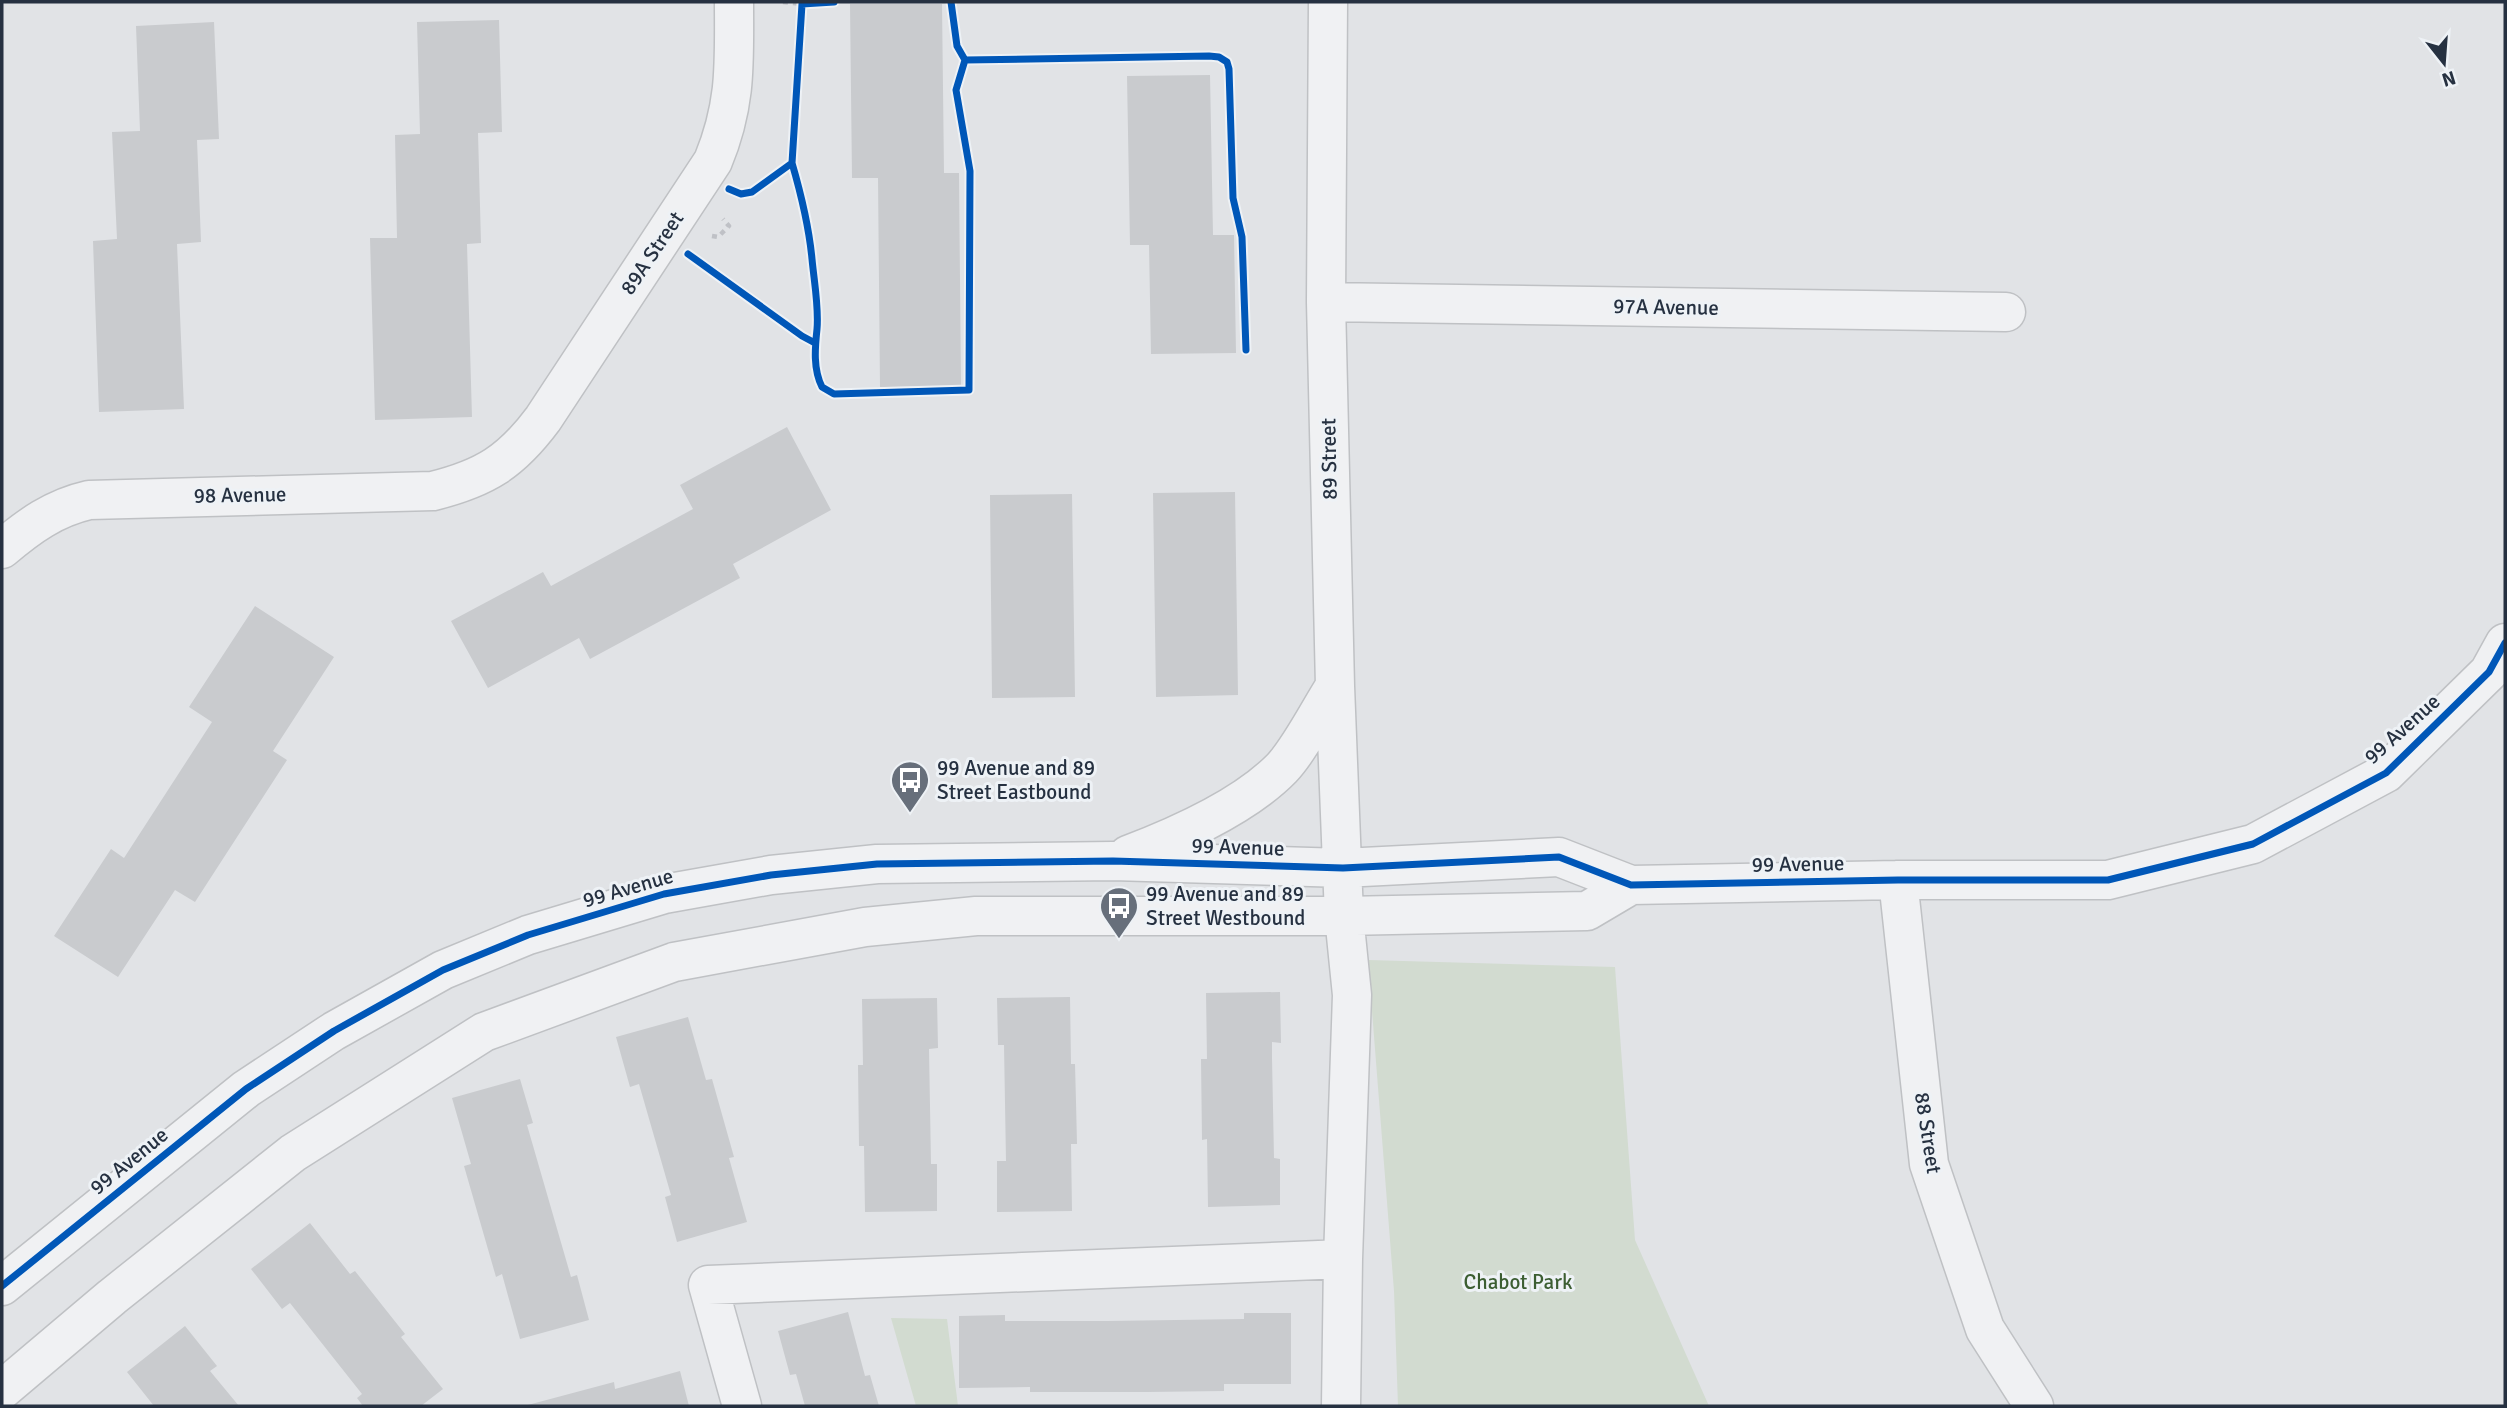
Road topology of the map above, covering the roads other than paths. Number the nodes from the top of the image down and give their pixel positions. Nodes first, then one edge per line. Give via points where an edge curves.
1 (734, 2) edge
2 (1328, 2) edge
3 (1326, 302) junction
4 (2006, 312) dead end
5 (490, 472) joint
6 (2, 549) edge
7 (2505, 643) edge
8 (1335, 686) junction
9 (1112, 861) junction
10 (1343, 868) junction
11 (1898, 880) junction
12 (1630, 885) junction
13 (1344, 916) junction
14 (1343, 1259) junction
15 (2, 1286) edge
16 (2, 1390) edge
17 (742, 1406) edge
18 (1341, 1406) edge
19 (2034, 1406) edge

1 - 5 street, 89A Street via 731,106 713,161 543,419 525,442
2 - 3 street, 89 Street
3 - 4 street, 97A Avenue
3 - 8 street, 89 Street
5 - 6 street, 98 Avenue via 433,491 407,493 89,500 65,505
7 - 11 street, 99 Avenue via 2489,672 2386,773 2253,844 2108,880
8 - 9 street via 1284,766 1262,786 1174,838
8 - 10 street, 89 Street
9 - 10 street, 99 Avenue
9 - 15 street, 99 Avenue via 877,863 771,875 664,894 528,935 443,970 334,1031 246,1089
10 - 12 street, 99 Avenue via 1559,857
10 - 13 street, 89 Street
11 - 12 street, 99 Avenue
11 - 19 street, 88 Street via 1929,1164 1985,1329
12 - 13 street via 1587,911
13 - 14 street, 89 Street via 1352,995
13 - 16 street via 976,916 865,927 674,962 484,1032 293,1153
14 - 17 street via 708,1285
14 - 18 street, 89 Street

